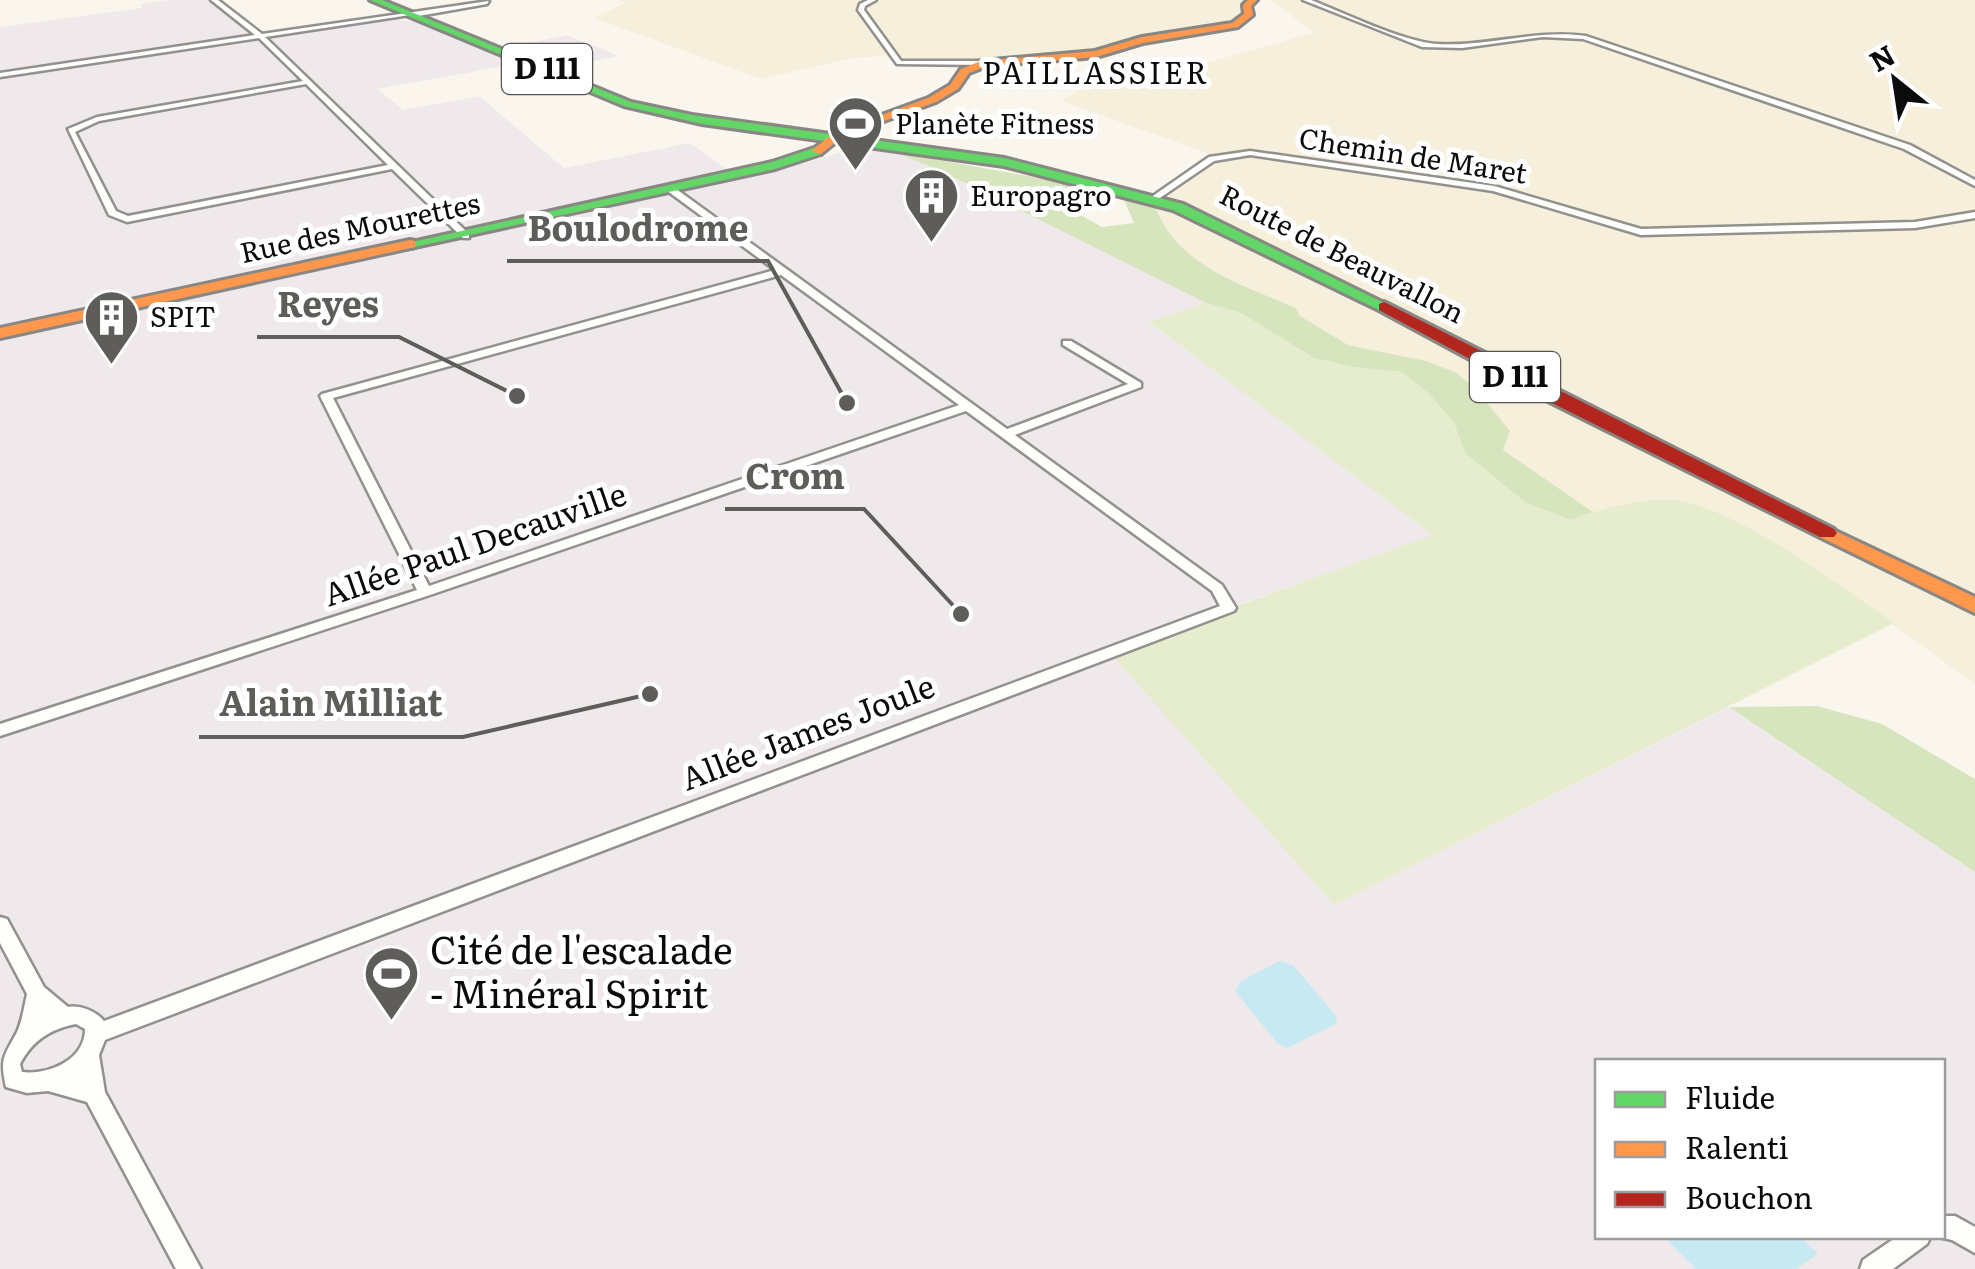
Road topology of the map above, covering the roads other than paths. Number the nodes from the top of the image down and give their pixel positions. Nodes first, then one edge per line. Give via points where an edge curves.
1 (214, 0) edge
2 (374, 0) edge
3 (873, 0) edge
4 (1254, 0) edge
5 (1306, 0) edge
6 (487, 2) edge
7 (411, 14) junction
8 (260, 36) junction
9 (985, 63) junction
10 (0, 75) edge
11 (307, 82) junction
12 (844, 137) junction
13 (394, 166) junction
14 (1975, 183) edge
15 (670, 189) junction
16 (1152, 200) junction
17 (1975, 215) edge
18 (465, 234) junction
19 (780, 272) junction
20 (0, 335) edge
21 (1068, 343) dead end
22 (966, 406) junction
23 (1006, 434) junction
24 (425, 592) junction
25 (1970, 604) edge
26 (0, 730) edge
27 (0, 926) edge
28 (37, 993) junction
29 (63, 1016) junction
30 (26, 1037) junction
31 (92, 1044) junction
32 (49, 1081) junction
33 (94, 1094) junction
34 (1945, 1228) edge
35 (1915, 1239) edge
36 (1975, 1240) edge
37 (189, 1269) edge
38 (1872, 1269) edge

1 - 8 street
2 - 7 main road, Route de Beauvallon / D 111
3 - 9 street via 861,10 899,63
4 - 9 main road via 1234,26 1096,54
5 - 14 street via 1442,48 1543,33 1584,38 1906,147
6 - 7 street
7 - 8 street
7 - 12 main road, Route de Beauvallon / D 111 via 612,98 687,118
8 - 10 street
8 - 11 street
9 - 12 main road, Rue des Mourettes via 944,94
11 - 13 street
11 - 13 street via 97,119 70,131 112,213 126,219
12 - 15 main road, Rue des Mourettes via 780,167
12 - 16 main road, Route de Beauvallon / D 111 via 1057,175
13 - 18 street
15 - 18 main road, Rue des Mourettes
15 - 19 street, Allée James Joule
16 - 17 street, Chemin de Maret via 1212,160 1250,152 1494,189 1641,232 1914,225
16 - 25 main road, Route de Beauvallon / D 111 via 1242,234
18 - 20 main road, Rue des Mourettes
19 - 22 street, Allée James Joule
19 - 24 street via 326,396
21 - 23 street via 1137,385
22 - 23 street, Allée James Joule
22 - 24 street, Allée Paul Decauville
23 - 31 street, Allée James Joule via 1217,588 1229,608
24 - 26 street, Allée Paul Decauville
27 - 28 street
28 - 29 street
28 - 30 street
29 - 30 street
29 - 31 street via 88,1018
30 - 32 street via 12,1053 9,1073 23,1084
31 - 32 street
31 - 33 street
32 - 33 street
33 - 37 street
34 - 36 street
35 - 38 street

